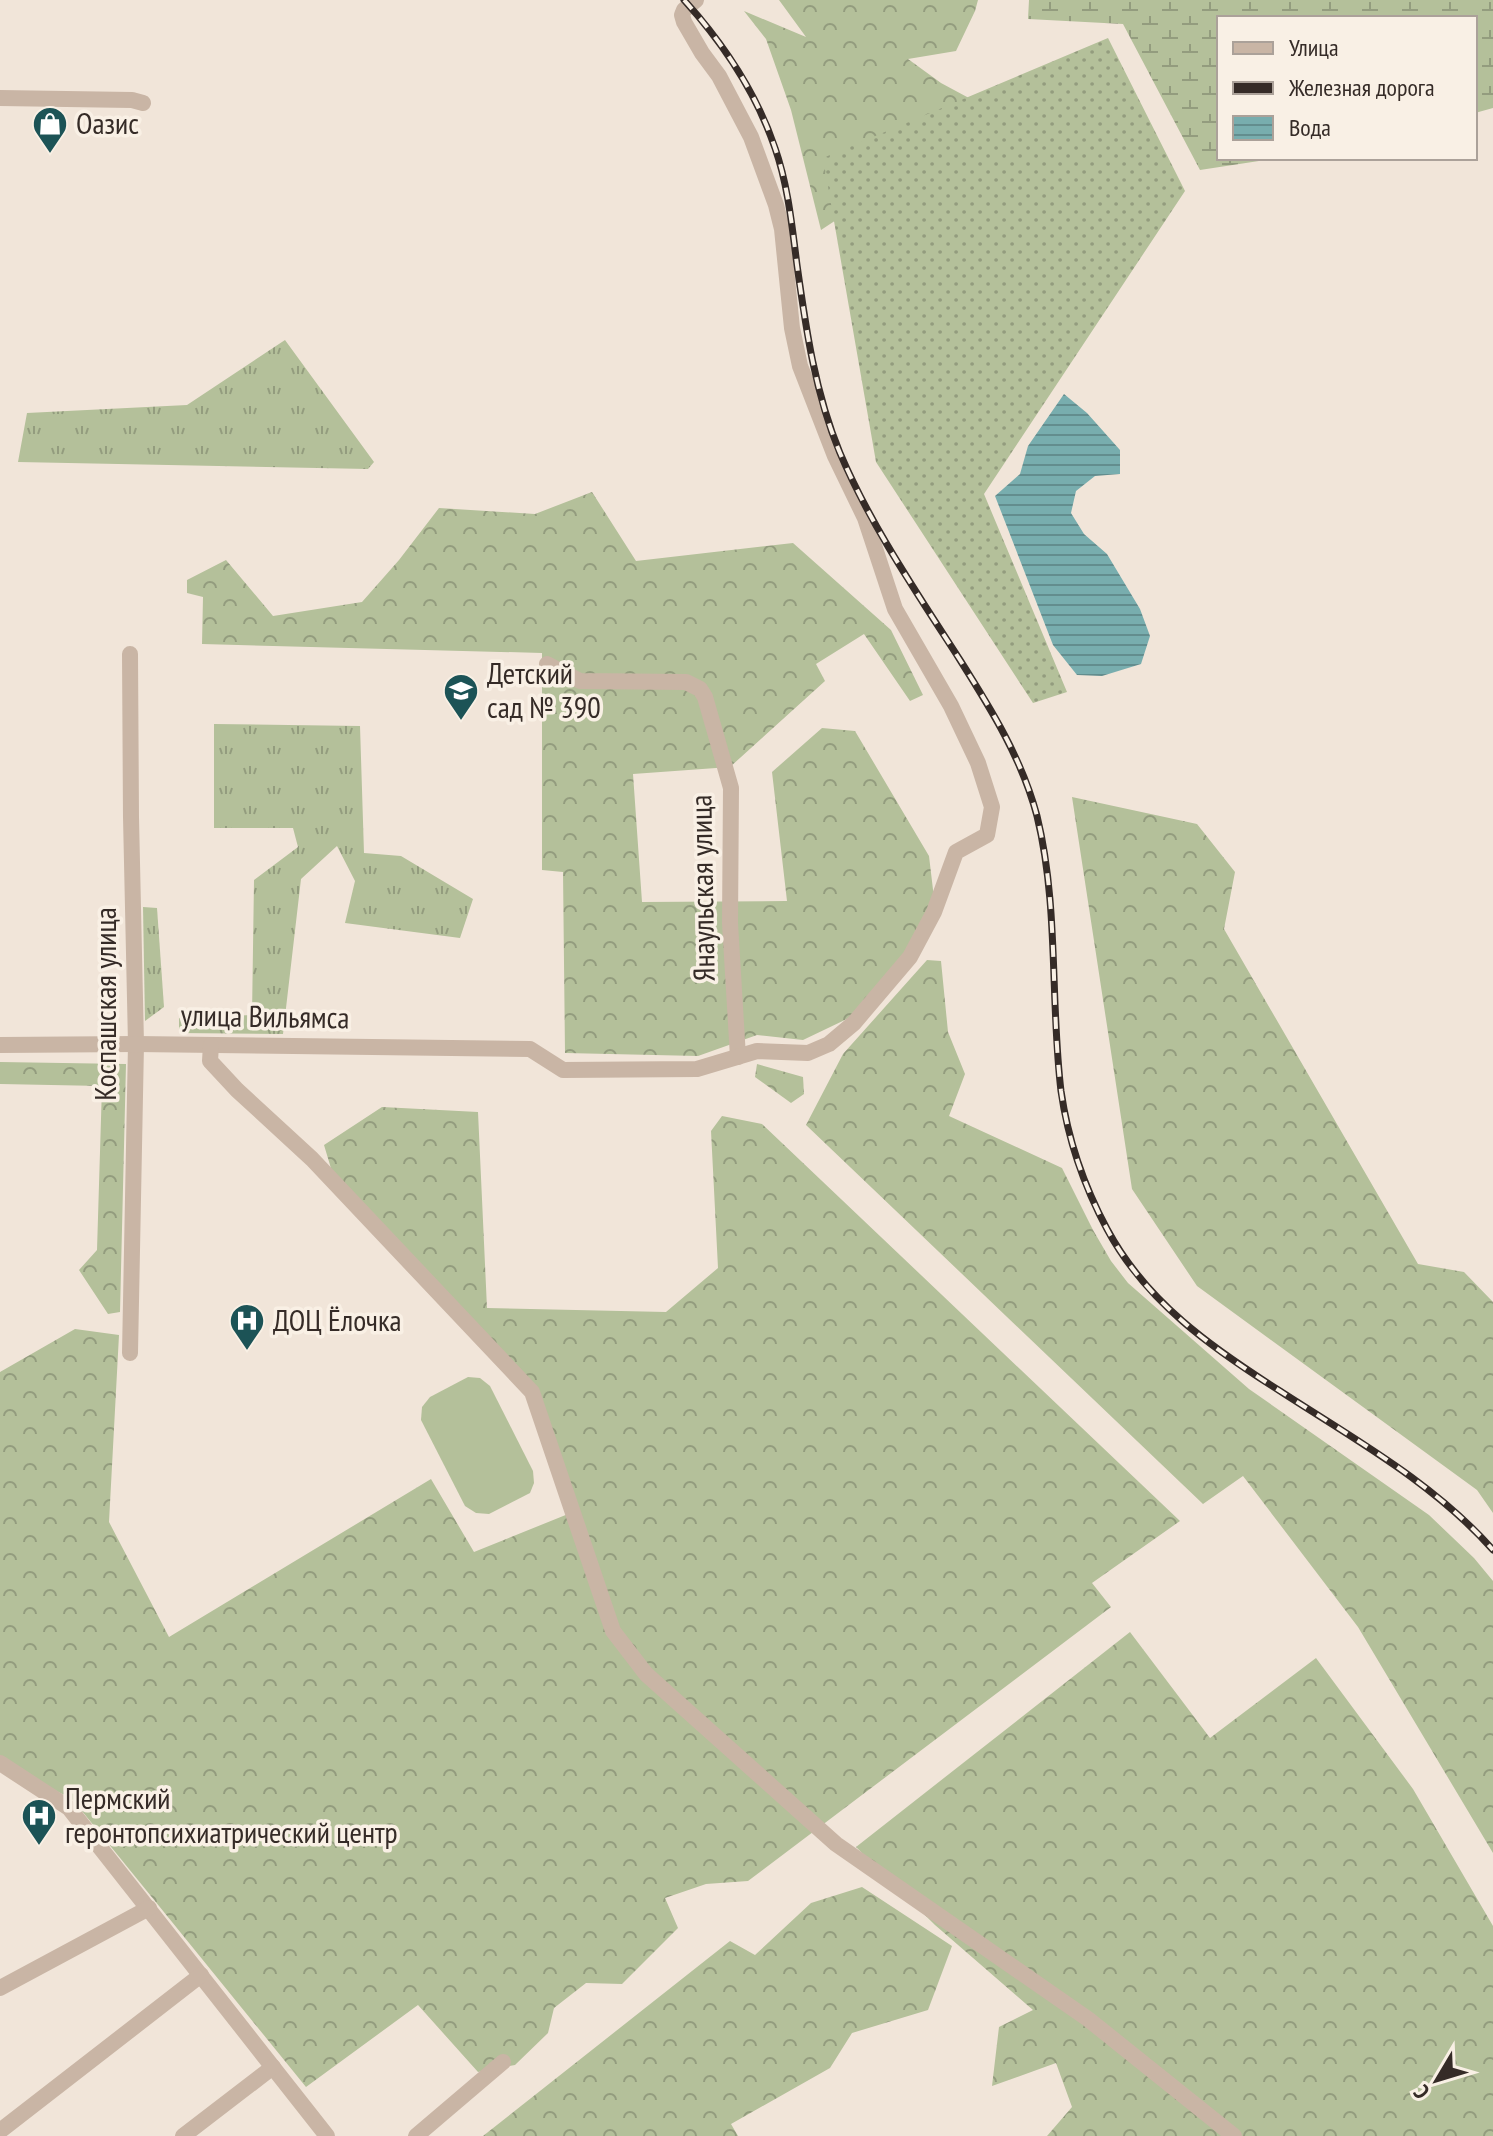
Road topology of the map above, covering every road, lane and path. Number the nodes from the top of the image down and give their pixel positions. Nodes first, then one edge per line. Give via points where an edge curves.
1 (696, 0) edge
2 (0, 98) edge
3 (143, 103) dead end
4 (130, 654) dead end
5 (547, 664) dead end
6 (136, 1044) junction
7 (0, 1045) edge
8 (211, 1045) junction
9 (738, 1057) junction
10 (130, 1353) dead end
11 (0, 1763) edge
12 (149, 1908) junction
13 (201, 1975) junction
14 (0, 1988) edge
15 (503, 2062) dead end
16 (273, 2067) junction
17 (0, 2131) edge
18 (183, 2136) edge
19 (327, 2136) edge
20 (416, 2136) edge
21 (1234, 2136) edge

1 - 9 street via 684,10 684,22 751,137 776,205 800,366 865,518 895,609 951,706 992,807 987,835 956,852 910,957 854,1023 808,1053 757,1051
2 - 3 street
4 - 6 street, Коспашская улица
5 - 9 street, Янаульская улица via 580,681 686,682 705,697 731,788 730,923
6 - 7 street, улица Вильямса
6 - 8 street, улица Вильямса
6 - 10 street, Коспашская улица
8 - 9 street, улица Вильямса via 530,1049 563,1070 697,1069
8 - 21 street via 210,1061 219,1071 312,1159 532,1392 613,1631 646,1674 836,1844 1088,2019
11 - 12 street via 69,1808
12 - 13 street
12 - 14 street
13 - 16 street
13 - 17 street
15 - 20 street
16 - 18 street
16 - 19 street

